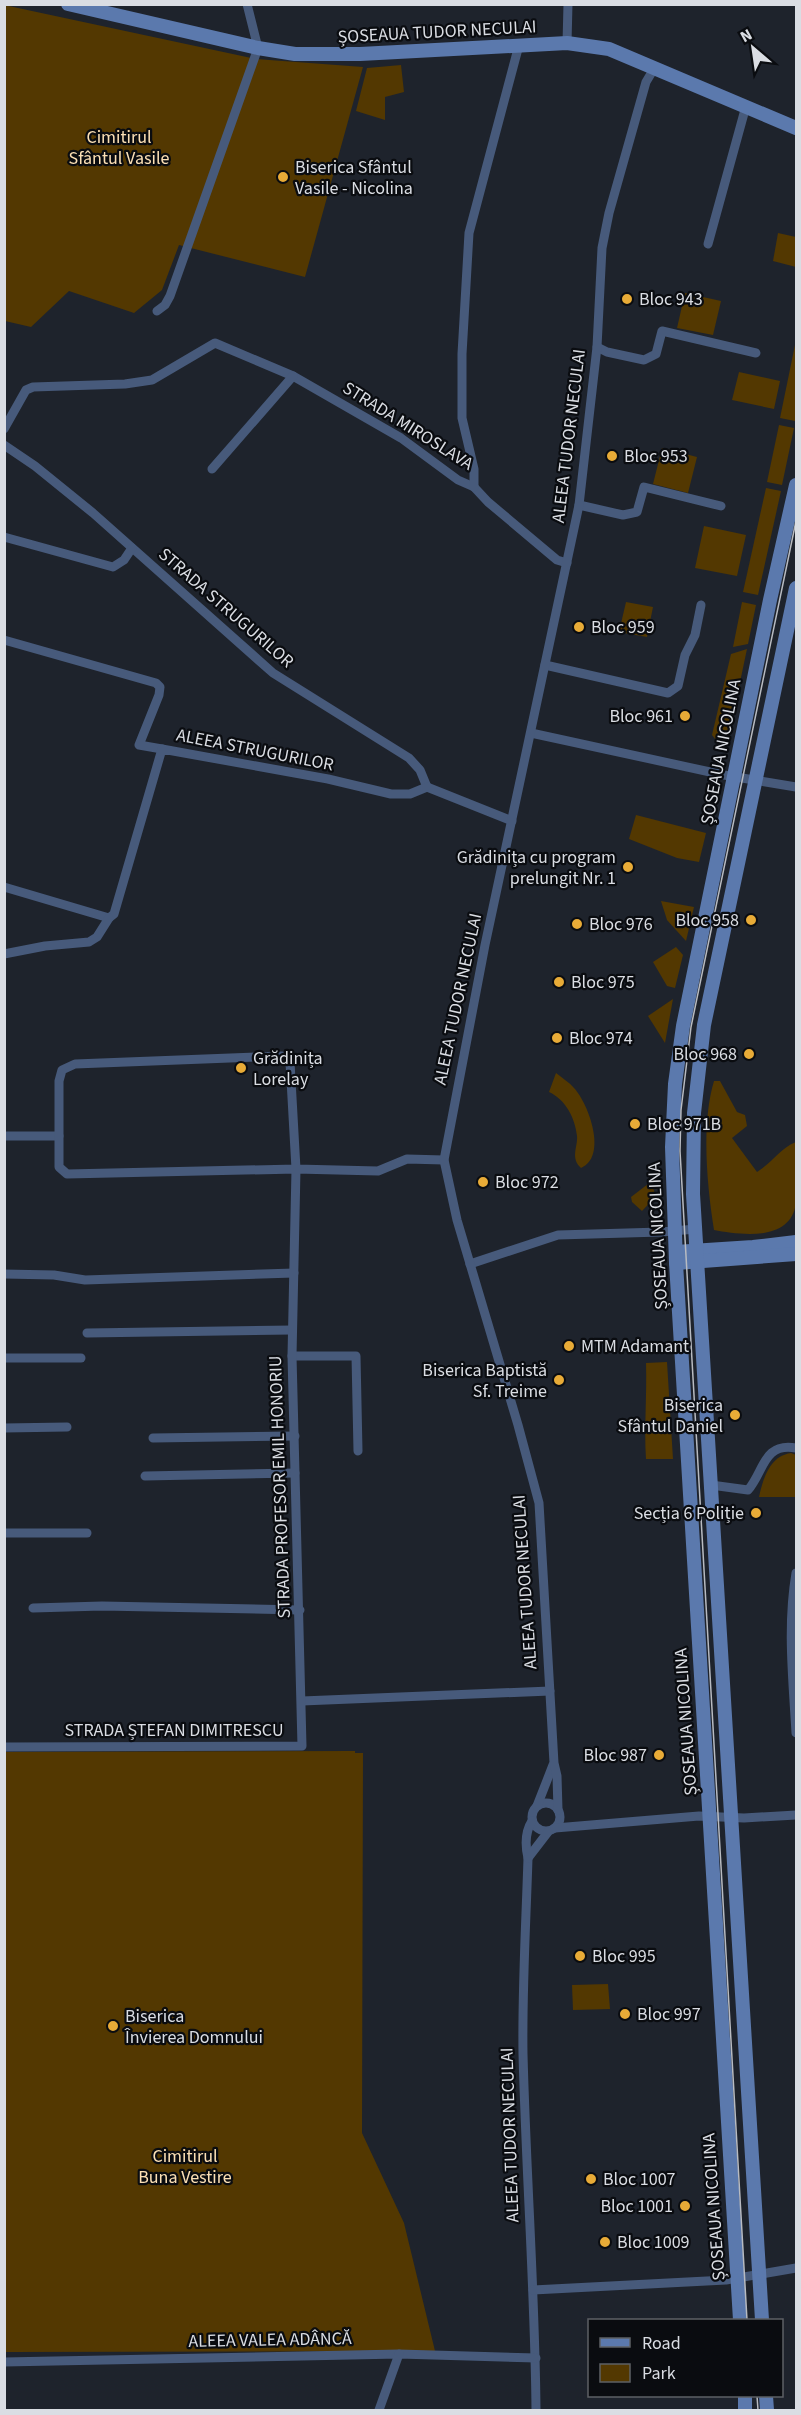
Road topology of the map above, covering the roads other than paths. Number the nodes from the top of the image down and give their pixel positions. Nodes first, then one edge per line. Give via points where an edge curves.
1 (68, 4) edge
2 (247, 4) edge
3 (568, 4) edge
4 (567, 44) junction
5 (519, 45) junction
6 (258, 48) junction
7 (655, 67) junction
8 (746, 106) junction
9 (796, 128) edge
10 (708, 244) dead end
11 (157, 311) dead end
12 (597, 347) junction
13 (756, 353) dead end
14 (293, 376) junction
15 (4, 429) edge
16 (4, 445) edge
17 (212, 469) dead end
18 (796, 484) edge
19 (474, 487) junction
20 (579, 505) junction
21 (721, 506) dead end
22 (4, 537) edge
23 (132, 548) junction
24 (567, 563) junction
25 (796, 588) edge
26 (701, 605) dead end
27 (4, 640) edge
28 (545, 665) junction
29 (531, 733) junction
30 (162, 749) junction
31 (735, 776) junction
32 (756, 779) junction
33 (427, 787) junction
34 (796, 787) edge
35 (512, 821) junction
36 (4, 887) edge
37 (109, 918) junction
38 (4, 954) edge
39 (4, 1136) edge
40 (59, 1136) junction
41 (444, 1160) junction
42 (296, 1169) junction
43 (696, 1229) junction
44 (675, 1231) junction
45 (796, 1242) edge
46 (796, 1254) edge
47 (698, 1256) junction
48 (676, 1257) junction
49 (470, 1264) junction
50 (294, 1273) junction
51 (4, 1274) edge
52 (292, 1330) junction
53 (87, 1333) dead end
54 (292, 1356) junction
55 (4, 1358) edge
56 (81, 1358) dead end
57 (67, 1427) dead end
58 (4, 1428) edge
59 (295, 1436) junction
60 (153, 1438) dead end
61 (796, 1448) edge
62 (358, 1451) dead end
63 (295, 1473) junction
64 (145, 1476) dead end
65 (711, 1485) junction
66 (4, 1533) edge
67 (87, 1533) dead end
68 (796, 1573) edge
69 (33, 1608) dead end
70 (300, 1610) junction
71 (550, 1691) junction
72 (302, 1701) junction
73 (796, 1733) edge
74 (4, 1748) edge
75 (554, 1763) junction
76 (537, 1806) junction
77 (559, 1814) junction
78 (796, 1815) edge
79 (710, 1816) junction
80 (730, 1817) junction
81 (532, 1821) junction
82 (581, 1827) junction
83 (551, 1830) junction
84 (528, 1858) junction
85 (796, 2268) edge
86 (759, 2273) junction
87 (737, 2277) junction
88 (532, 2290) junction
89 (740, 2319) edge
90 (762, 2319) edge
91 (399, 2354) junction
92 (536, 2358) junction
93 (4, 2362) edge
94 (379, 2410) edge
95 (536, 2410) edge

1 - 6 main road, ȘOSEAUA TUDOR NECULAI
2 - 6 street
3 - 4 street
4 - 5 main road, ȘOSEAUA TUDOR NECULAI
4 - 7 main road, ȘOSEAUA TUDOR NECULAI via 609,49
5 - 6 main road, ȘOSEAUA TUDOR NECULAI via 324,55
5 - 19 street via 469,233 462,418 474,469
6 - 11 street via 170,296
7 - 8 main road, ȘOSEAUA TUDOR NECULAI
7 - 12 street, ALEEA TUDOR NECULAI via 646,82 609,213 602,248
8 - 9 main road, ȘOSEAUA TUDOR NECULAI
8 - 10 street
12 - 13 street via 644,360 656,354 662,331
12 - 20 street, ALEEA TUDOR NECULAI
14 - 15 street, STRADA MIROSLAVA via 215,343 152,380 33,387 26,390
14 - 17 street
14 - 19 street, STRADA MIROSLAVA via 367,416 458,480
16 - 23 street, STRADA STRUGURILOR
18 - 31 main road, ȘOSEAUA NICOLINA
19 - 24 street, STRADA MIROSLAVA via 557,560
20 - 21 street via 623,515 637,512 644,487
20 - 24 street, ALEEA TUDOR NECULAI
22 - 23 street via 113,567
23 - 33 street, STRADA STRUGURILOR via 273,673 409,758 420,770
24 - 28 street, ALEEA TUDOR NECULAI
25 - 32 main road, ȘOSEAUA NICOLINA
26 - 28 street via 678,686 668,693
27 - 30 street via 156,683 159,695 139,745
28 - 29 street, ALEEA TUDOR NECULAI
29 - 31 street
29 - 35 street, ALEEA TUDOR NECULAI
30 - 33 street, ALEEA STRUGURILOR via 391,794 410,794
30 - 37 street, ALEEA STRUGURILOR via 114,914
31 - 32 street
31 - 44 main road, ȘOSEAUA NICOLINA via 677,1066 672,1147
32 - 34 street
32 - 43 main road, ȘOSEAUA NICOLINA via 698,1067 693,1145
33 - 35 street
35 - 41 street, ALEEA TUDOR NECULAI
36 - 37 street
37 - 38 street, ALEEA STRUGURILOR via 98,937 89,942
39 - 40 street
40 - 42 street via 59,1167 71,1174
40 - 42 street, STRADA PROFESOR EMIL HONORIU via 59,1081 62,1070 68,1066 282,1056 290,1062
41 - 42 street via 407,1159 378,1171
41 - 49 street, ALEEA TUDOR NECULAI
42 - 50 street, STRADA PROFESOR EMIL HONORIU
43 - 44 street
43 - 47 main road, ȘOSEAUA NICOLINA
44 - 48 main road, ȘOSEAUA NICOLINA
44 - 49 street via 558,1234
45 - 47 main road
46 - 47 main road
47 - 48 main road
47 - 65 main road, ȘOSEAUA NICOLINA
48 - 79 main road, ȘOSEAUA NICOLINA
49 - 71 street, ALEEA TUDOR NECULAI via 539,1503
50 - 51 street via 85,1280
50 - 52 street, STRADA PROFESOR EMIL HONORIU
52 - 53 street
52 - 54 street, STRADA PROFESOR EMIL HONORIU
54 - 59 street, STRADA PROFESOR EMIL HONORIU
54 - 62 street via 356,1356
55 - 56 street
57 - 58 street
59 - 60 street
59 - 63 street, STRADA PROFESOR EMIL HONORIU
61 - 65 street via 772,1452 748,1490
63 - 64 street
63 - 70 street, STRADA PROFESOR EMIL HONORIU
65 - 80 main road, ȘOSEAUA NICOLINA
66 - 67 street
68 - 73 street via 791,1654
69 - 70 street
70 - 72 street, STRADA PROFESOR EMIL HONORIU
71 - 72 street, STRADA ȘTEFAN DIMITRESCU
71 - 75 street, ALEEA TUDOR NECULAI
72 - 74 street, STRADA ȘTEFAN DIMITRESCU via 302,1746
75 - 76 street, ALEEA TUDOR NECULAI
75 - 77 street, ALEEA TUDOR NECULAI
76 - 77 street via 548,1803
76 - 81 street, ALEEA TUDOR NECULAI
77 - 82 street
77 - 83 street, ALEEA TUDOR NECULAI
78 - 80 street
79 - 80 street
79 - 82 street
79 - 87 main road, ȘOSEAUA NICOLINA
80 - 86 main road, ȘOSEAUA NICOLINA
81 - 83 street via 539,1830
81 - 84 street, ALEEA TUDOR NECULAI via 525,1847
82 - 83 street
83 - 84 street, ALEEA TUDOR NECULAI
84 - 88 street, ALEEA TUDOR NECULAI via 523,2052
85 - 86 street
86 - 87 street
86 - 90 main road, ȘOSEAUA NICOLINA
87 - 88 street
87 - 89 main road, ȘOSEAUA NICOLINA
88 - 92 street, ALEEA TUDOR NECULAI
91 - 92 street, ALEEA VALEA ADÂNCĂ
91 - 93 street, ALEEA VALEA ADÂNCĂ
91 - 94 street
92 - 95 street, ALEEA TUDOR NECULAI

